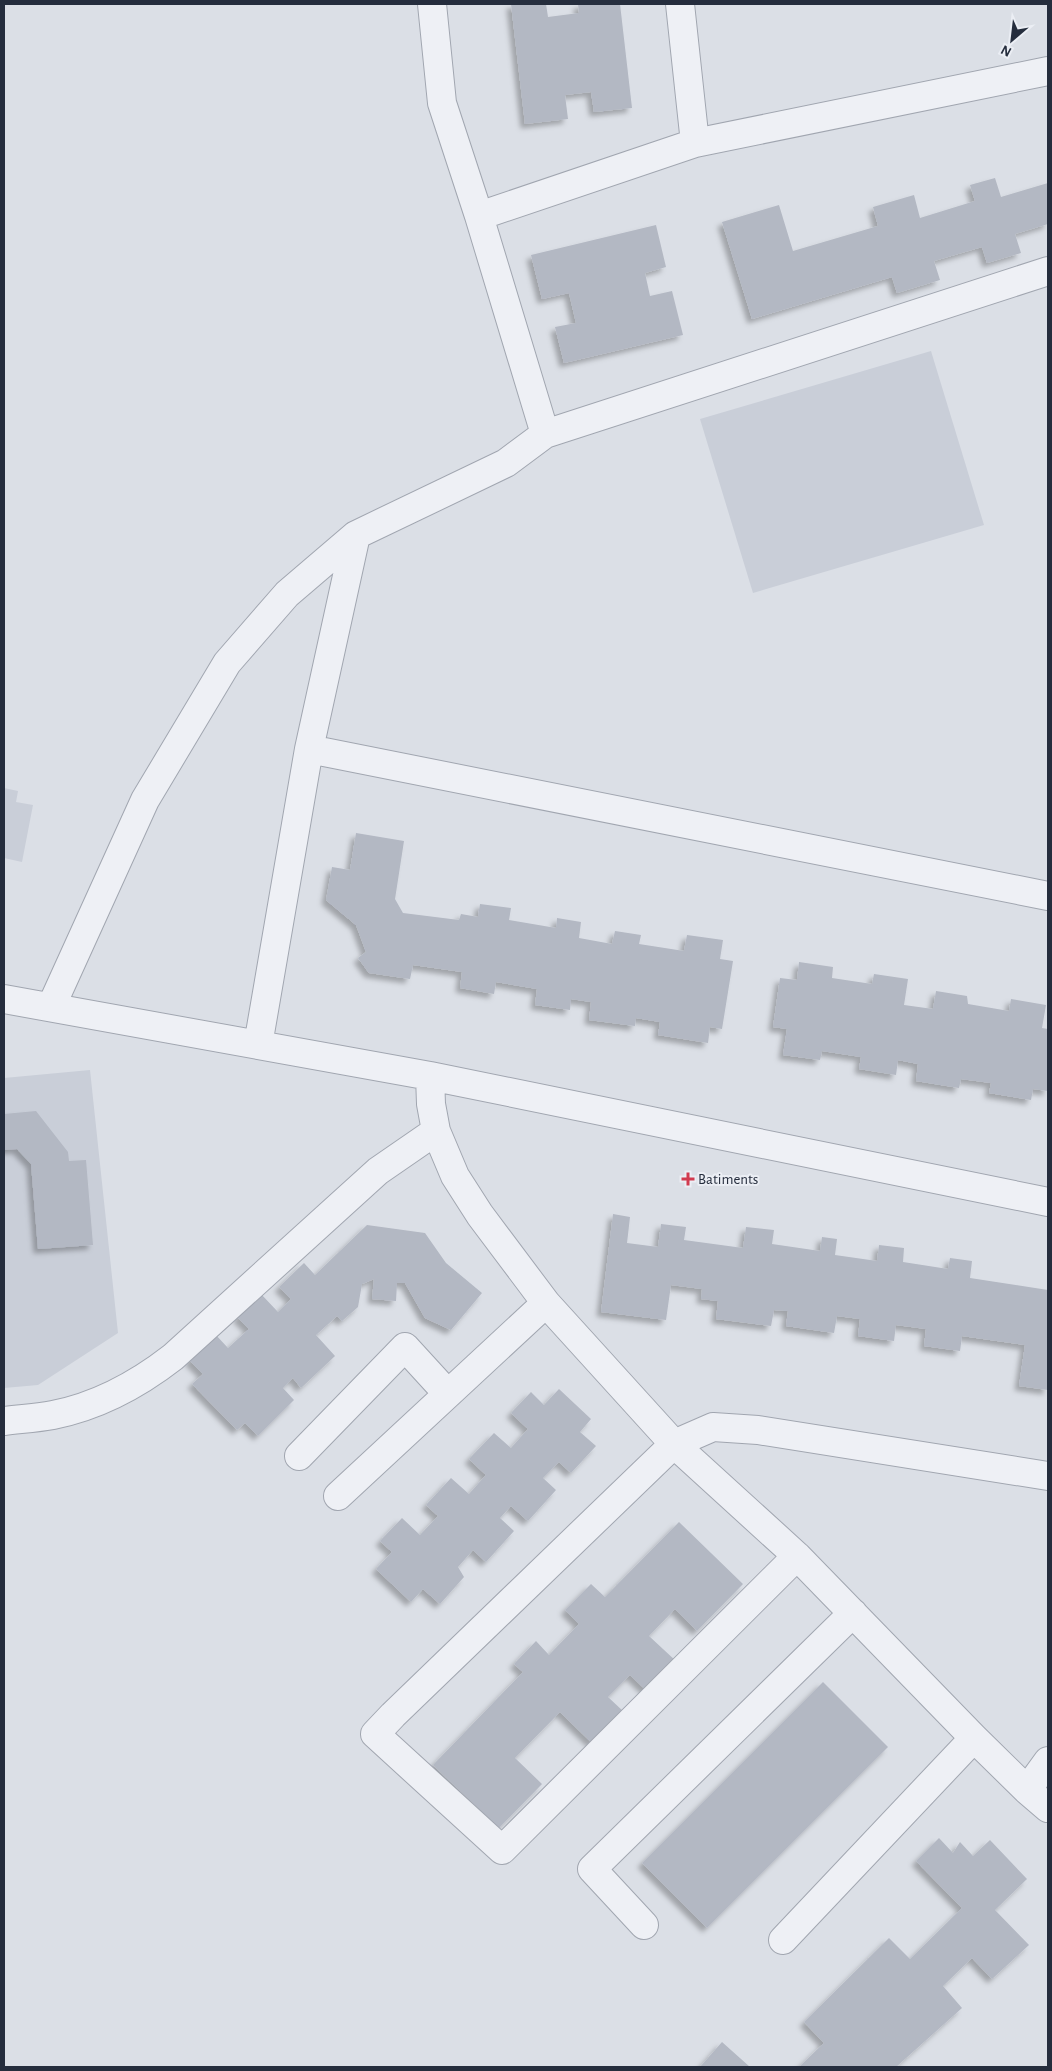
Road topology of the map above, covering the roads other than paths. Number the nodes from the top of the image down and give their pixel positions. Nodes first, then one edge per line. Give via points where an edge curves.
1 (432, 4) edge
2 (680, 4) edge
3 (1048, 71) edge
4 (695, 143) junction
5 (479, 216) junction
6 (1048, 272) edge
7 (545, 434) junction
8 (356, 535) junction
9 (309, 750) junction
10 (1048, 896) edge
11 (4, 1000) edge
12 (51, 1007) junction
13 (258, 1045) junction
14 (430, 1076) junction
15 (436, 1131) junction
16 (1048, 1202) edge
17 (546, 1303) junction
18 (448, 1394) junction
19 (4, 1421) edge
20 (674, 1444) junction
21 (299, 1456) dead end
22 (1048, 1476) edge
23 (338, 1496) dead end
24 (797, 1556) junction
25 (852, 1612) junction
26 (974, 1738) junction
27 (1048, 1762) edge
28 (1028, 1790) junction
29 (1048, 1808) edge
30 (644, 1925) dead end
31 (783, 1940) dead end

1 - 5 street via 442,104
2 - 4 street
3 - 4 street
4 - 5 street
5 - 7 street
6 - 7 street
7 - 8 street via 506,462
8 - 9 street
8 - 12 street via 287,594 227,663 145,800
9 - 10 street
9 - 13 street
11 - 12 street
12 - 13 street
13 - 14 street
14 - 15 street
14 - 16 street
15 - 17 street via 444,1154 466,1194
15 - 19 street via 378,1171 147,1377 86,1407
17 - 18 street
17 - 20 street
18 - 21 street via 405,1347
18 - 23 street
20 - 22 street via 712,1427 758,1430
20 - 24 street
20 - 24 street via 375,1734 502,1850
24 - 25 street
25 - 26 street
25 - 30 street via 592,1870
26 - 28 street
26 - 31 street
27 - 28 street
28 - 29 street

